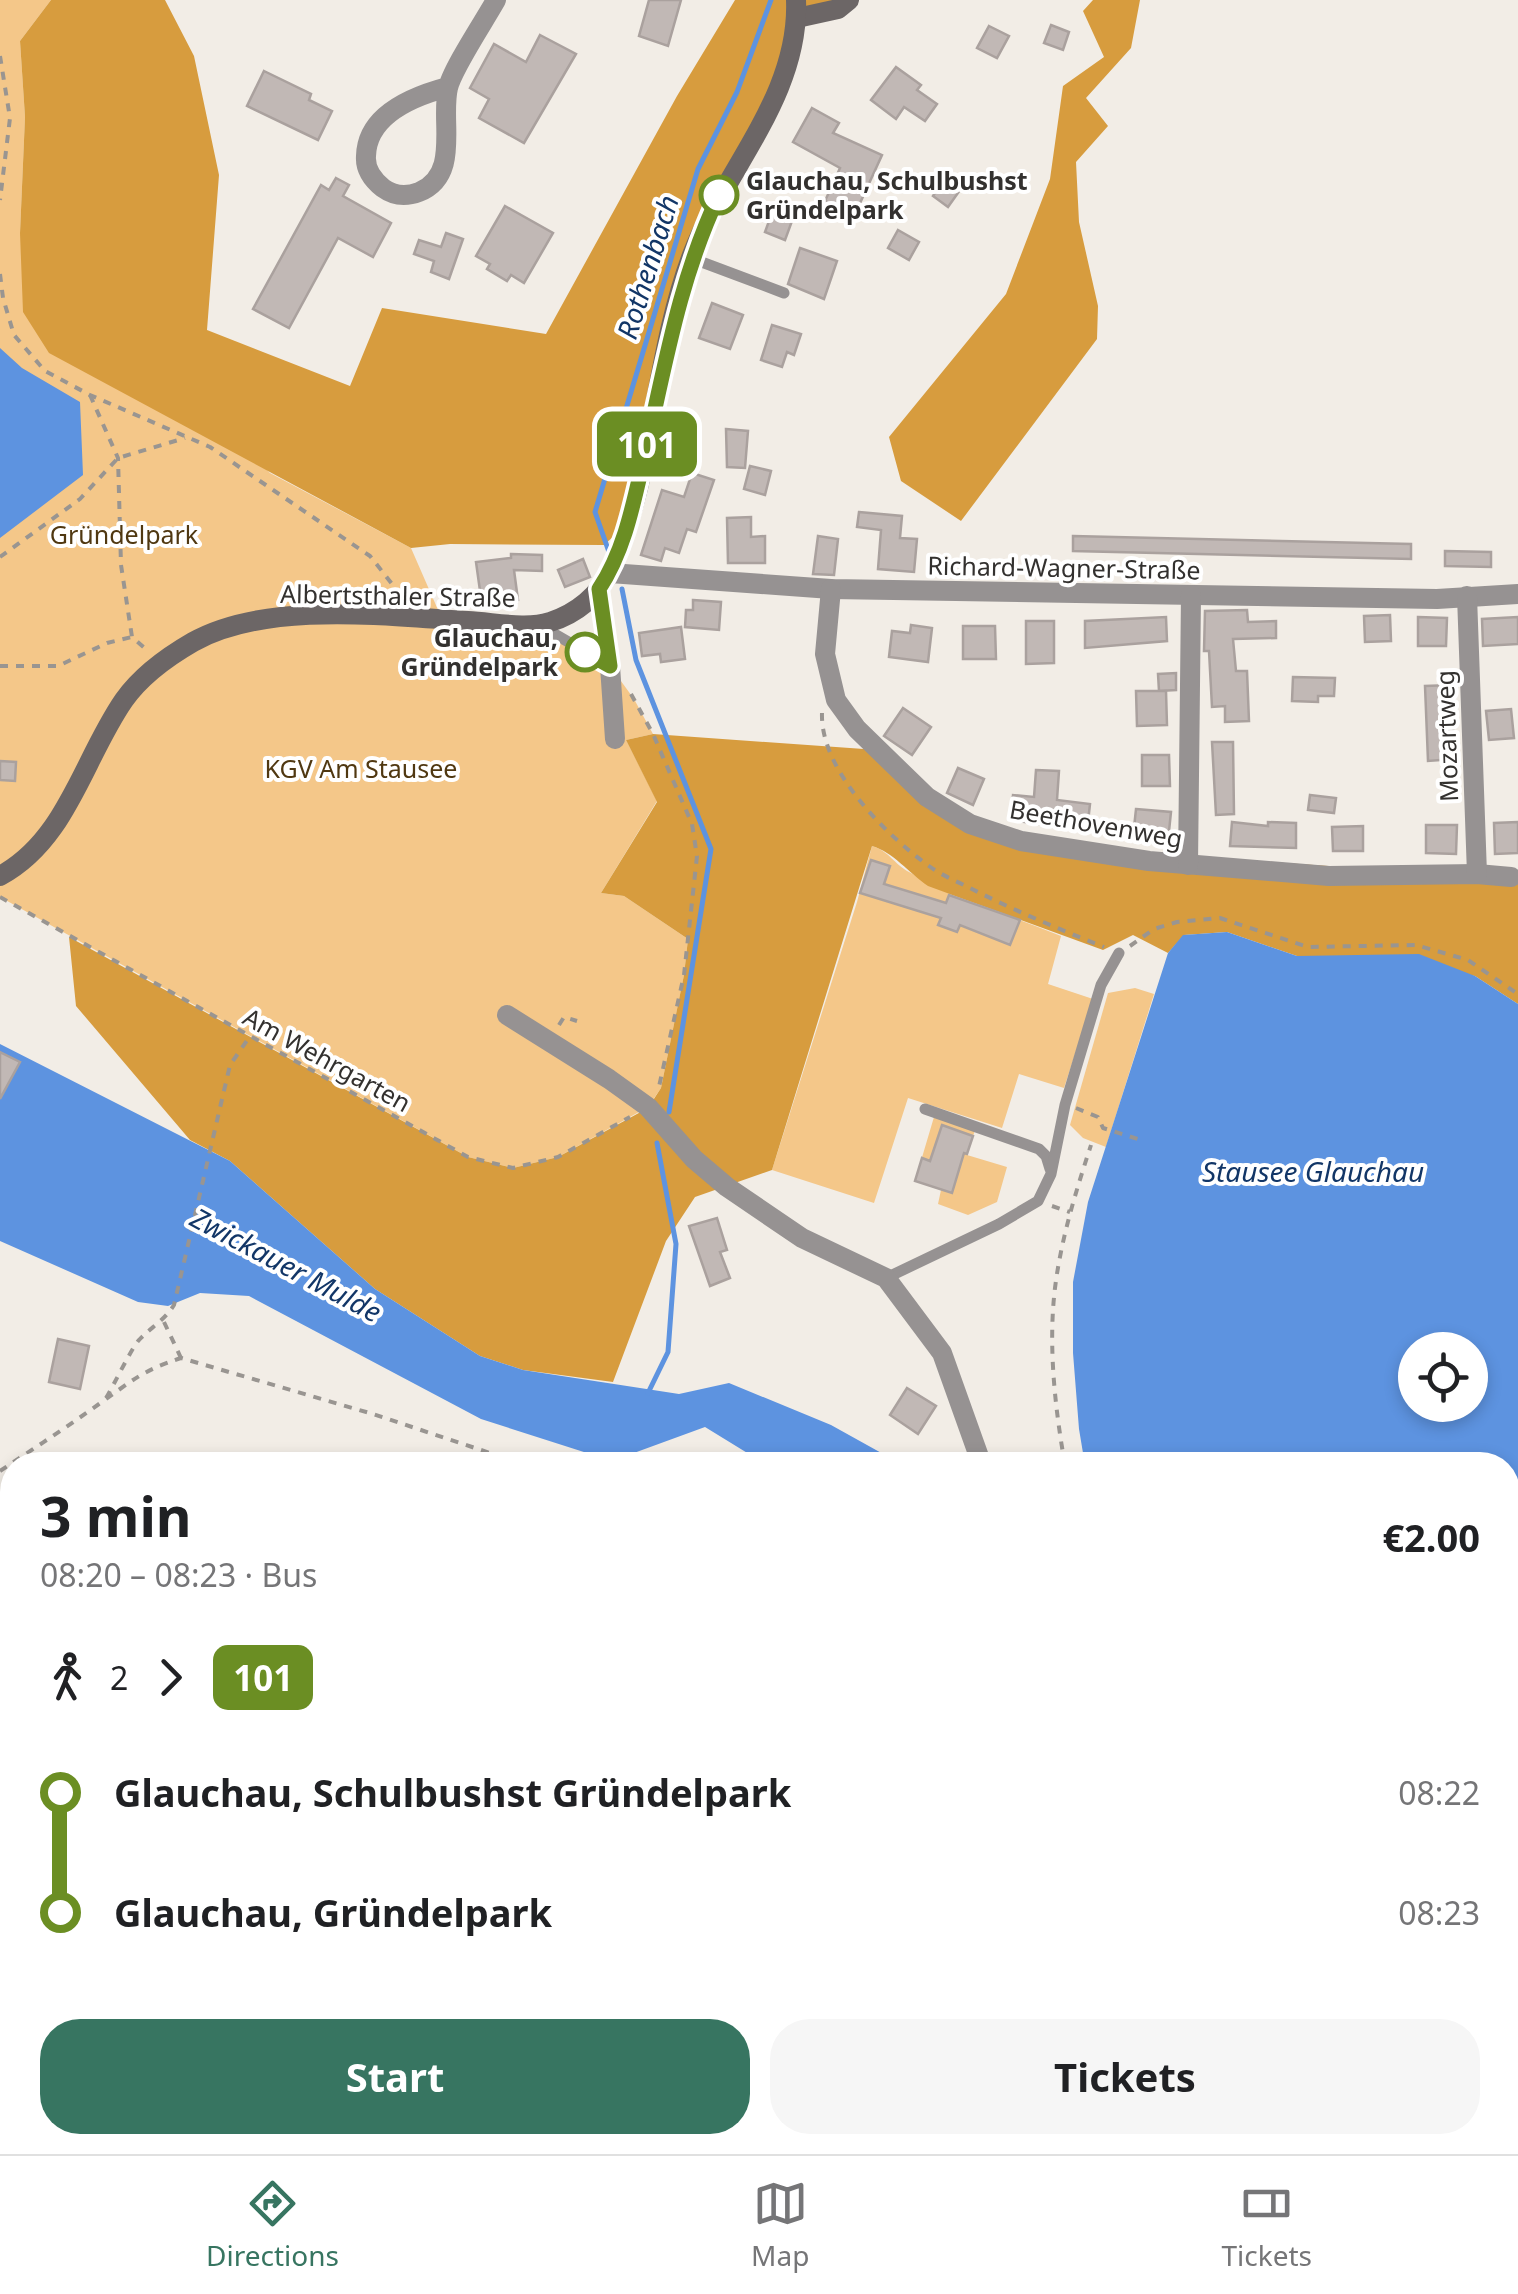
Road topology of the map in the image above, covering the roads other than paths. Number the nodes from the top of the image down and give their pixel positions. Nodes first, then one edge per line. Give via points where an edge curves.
1 (496, 0) edge
2 (849, 0) edge
3 (797, 9) edge
4 (448, 87) junction
5 (691, 258) junction
6 (784, 293) dead end
7 (604, 581) junction
8 (832, 589) junction
9 (1518, 594) edge
10 (1190, 595) junction
11 (1466, 596) junction
12 (539, 625) junction
13 (610, 666) junction
14 (615, 739) dead end
15 (1188, 864) junction
16 (1478, 874) junction
17 (0, 876) edge
18 (1511, 877) dead end
19 (1119, 953) road end
20 (507, 1015) dead end
21 (924, 1109) dead end
22 (1051, 1174) junction
23 (886, 1278) junction
24 (977, 1452) edge

1 - 4 street
2 - 3 street via 838,9
3 - 5 street via 780,91 720,192
4 - 4 street via 442,167 430,188 391,194 365,163 372,132 400,106
5 - 6 lane
5 - 7 street via 629,521
7 - 8 street, Richard-Wagner-Straße
7 - 12 street, Albertsthaler Straße via 576,611
7 - 13 lane
8 - 10 street, Richard-Wagner-Straße
8 - 15 street, Beethovenweg via 826,654 836,700 927,797 970,824 1020,840
9 - 11 street, Richard-Wagner-Straße
10 - 11 street, Richard-Wagner-Straße
10 - 15 street
11 - 16 street, Mozartweg
12 - 13 lane
12 - 17 street, Albertsthaler Straße via 275,616 226,627 160,662 126,697 52,833
13 - 14 street
15 - 16 street, Beethovenweg via 1329,876
16 - 18 street, Beethovenweg
19 - 22 lane via 1101,985
20 - 23 street via 648,1108 727,1188 802,1238
21 - 22 lane via 1038,1149
22 - 23 lane via 1038,1201
23 - 24 street via 942,1353

